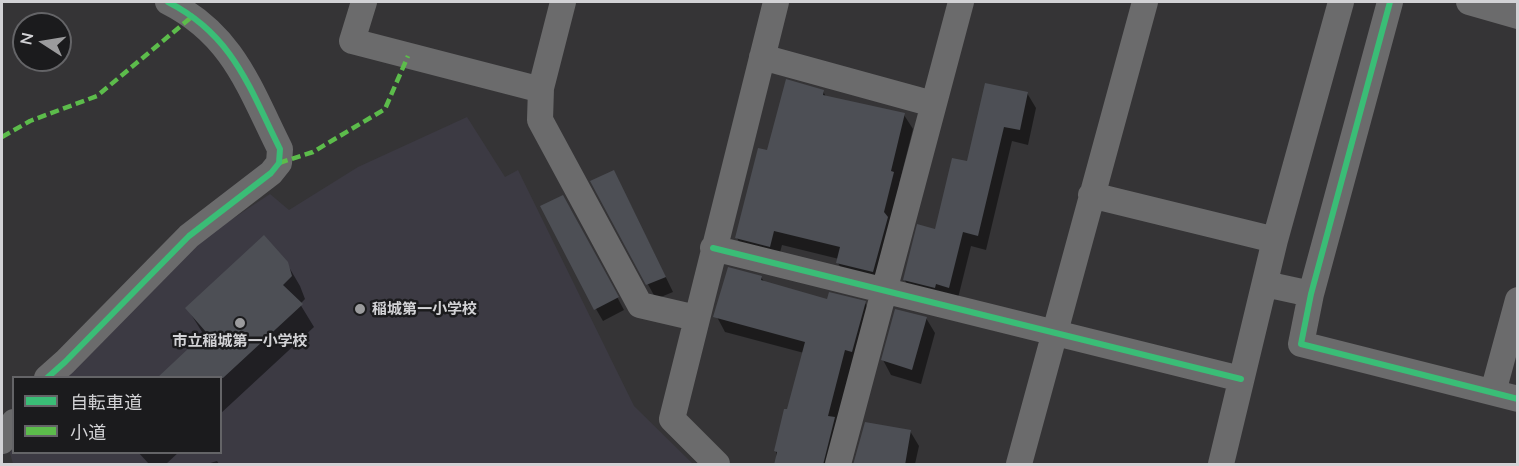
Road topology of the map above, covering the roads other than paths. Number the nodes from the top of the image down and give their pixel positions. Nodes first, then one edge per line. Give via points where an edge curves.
1 (168, 2) edge
2 (364, 2) edge
3 (563, 2) edge
4 (776, 2) edge
5 (961, 2) edge
6 (1145, 2) edge
7 (1341, 2) edge
8 (1390, 2) edge
9 (1469, 2) edge
10 (1518, 16) edge
11 (762, 57) junction
12 (541, 88) junction
13 (933, 104) junction
14 (1091, 195) junction
15 (1275, 240) junction
16 (713, 249) junction
17 (1265, 284) junction
18 (885, 291) junction
19 (1311, 294) junction
20 (1518, 300) edge
21 (696, 318) junction
22 (1055, 333) junction
23 (49, 376) edge
24 (1241, 379) junction
25 (1505, 395) edge
26 (12, 425) edge
27 (2, 441) edge
28 (717, 465) edge
29 (838, 465) edge
30 (1019, 465) edge
31 (1221, 465) edge

1 - 23 street via 194,15 218,38 240,69 280,149 279,163 189,236
2 - 12 street via 352,41
3 - 12 street
4 - 11 street
5 - 13 street
6 - 14 street
7 - 15 street
8 - 19 street
9 - 10 street
11 - 13 street
11 - 16 street
12 - 21 street via 540,120 640,305
13 - 18 street
14 - 15 street
14 - 22 street
15 - 17 street
16 - 18 street
16 - 21 street
17 - 19 street
17 - 24 street
18 - 22 street
18 - 29 street
19 - 25 street via 1301,344
20 - 25 street
21 - 28 street via 672,419
22 - 24 street
22 - 30 street
24 - 31 street
26 - 27 street

